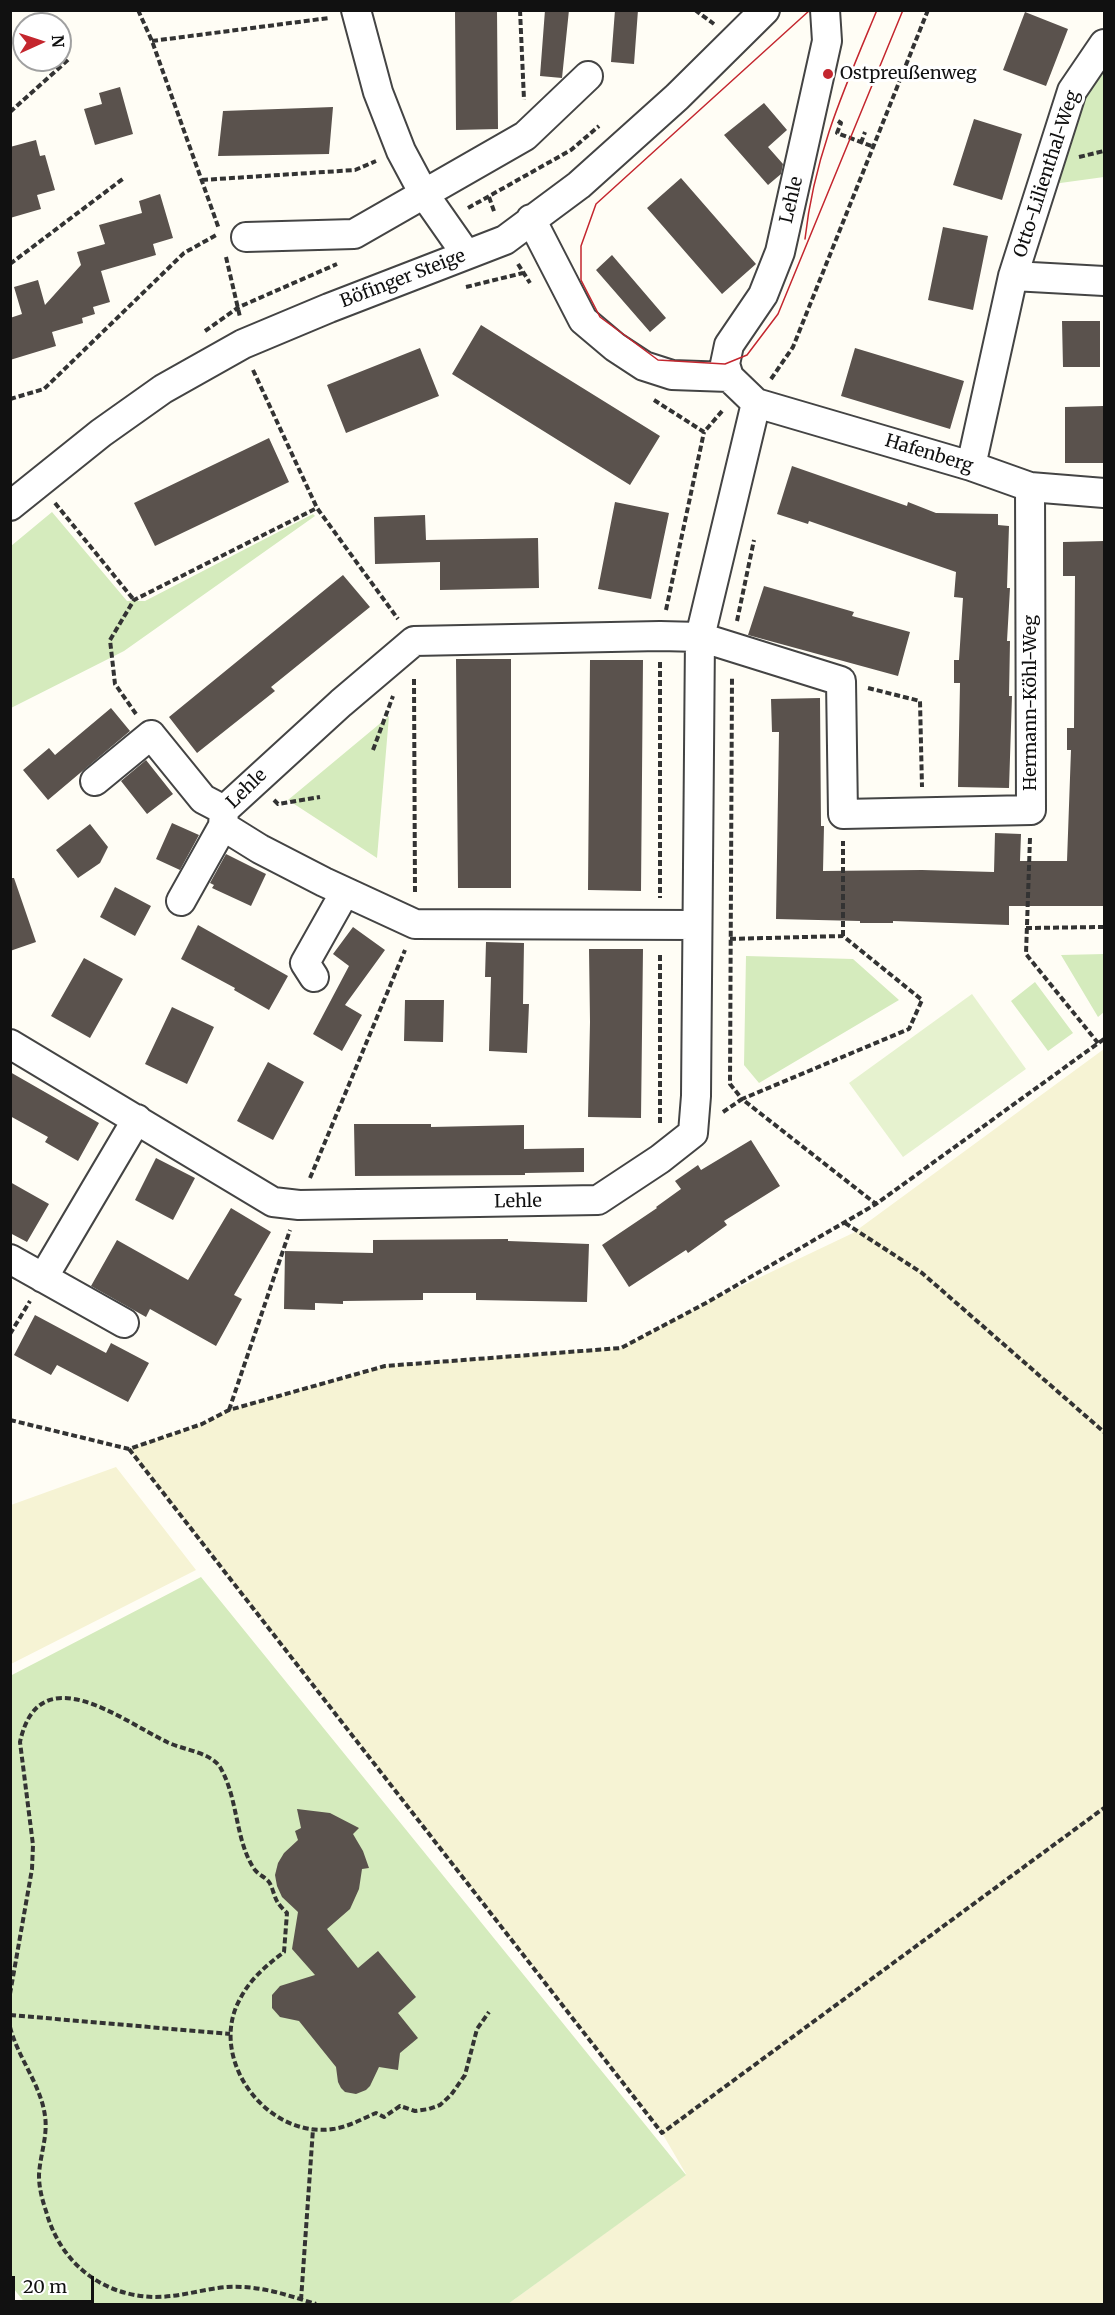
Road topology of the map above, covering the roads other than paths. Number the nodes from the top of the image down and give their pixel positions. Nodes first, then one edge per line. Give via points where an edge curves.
1 (765, 10) edge
2 (825, 10) edge
3 (356, 13) edge
4 (1104, 44) edge
5 (588, 76) dead end
6 (423, 194) junction
7 (531, 219) junction
8 (228, 242) road end
9 (466, 254) junction
10 (1013, 276) junction
11 (1104, 281) edge
12 (729, 377) junction
13 (756, 403) junction
14 (971, 466) junction
15 (1030, 487) junction
16 (1104, 493) edge
17 (10, 506) edge
18 (700, 637) junction
19 (95, 781) dead end
20 (223, 818) junction
21 (345, 892) junction
22 (180, 902) dead end
23 (696, 925) junction
24 (314, 977) dead end
25 (10, 1044) edge
26 (136, 1119) junction
27 (10, 1259) edge
28 (43, 1278) junction
29 (124, 1323) dead end

1 - 7 street, Böfinger Steige via 677,97 587,177
2 - 12 street, Lehle via 827,41 780,252 763,296 729,345 725,364
3 - 6 street via 378,92
4 - 10 street, Otto-Lilienthal-Weg via 1072,91
5 - 6 street via 525,136
6 - 8 street via 354,234
6 - 9 street
7 - 9 street, Böfinger Steige via 505,240
7 - 12 street via 583,320 615,347 644,366 672,375
9 - 17 street, Böfinger Steige via 243,344 163,389
10 - 11 street, Otto-Lilienthal-Weg
10 - 14 street, Otto-Lilienthal-Weg
12 - 13 street
13 - 14 street, Hafenberg
13 - 18 street
14 - 15 street, Hafenberg
15 - 16 street, Hafenberg
15 - 18 street, Hermann-Köhl-Weg via 1031,810 843,814 841,681
18 - 20 street, Lehle via 414,642 252,783
18 - 23 street
19 - 20 street via 151,735 203,800
20 - 21 street, Lehle via 260,849
20 - 22 street
21 - 23 street, Lehle via 415,924
21 - 24 street via 305,963
23 - 26 street, Lehle via 693,1133 598,1200 299,1205 273,1202
25 - 26 street, Lehle
26 - 28 street
27 - 28 street
28 - 29 street

